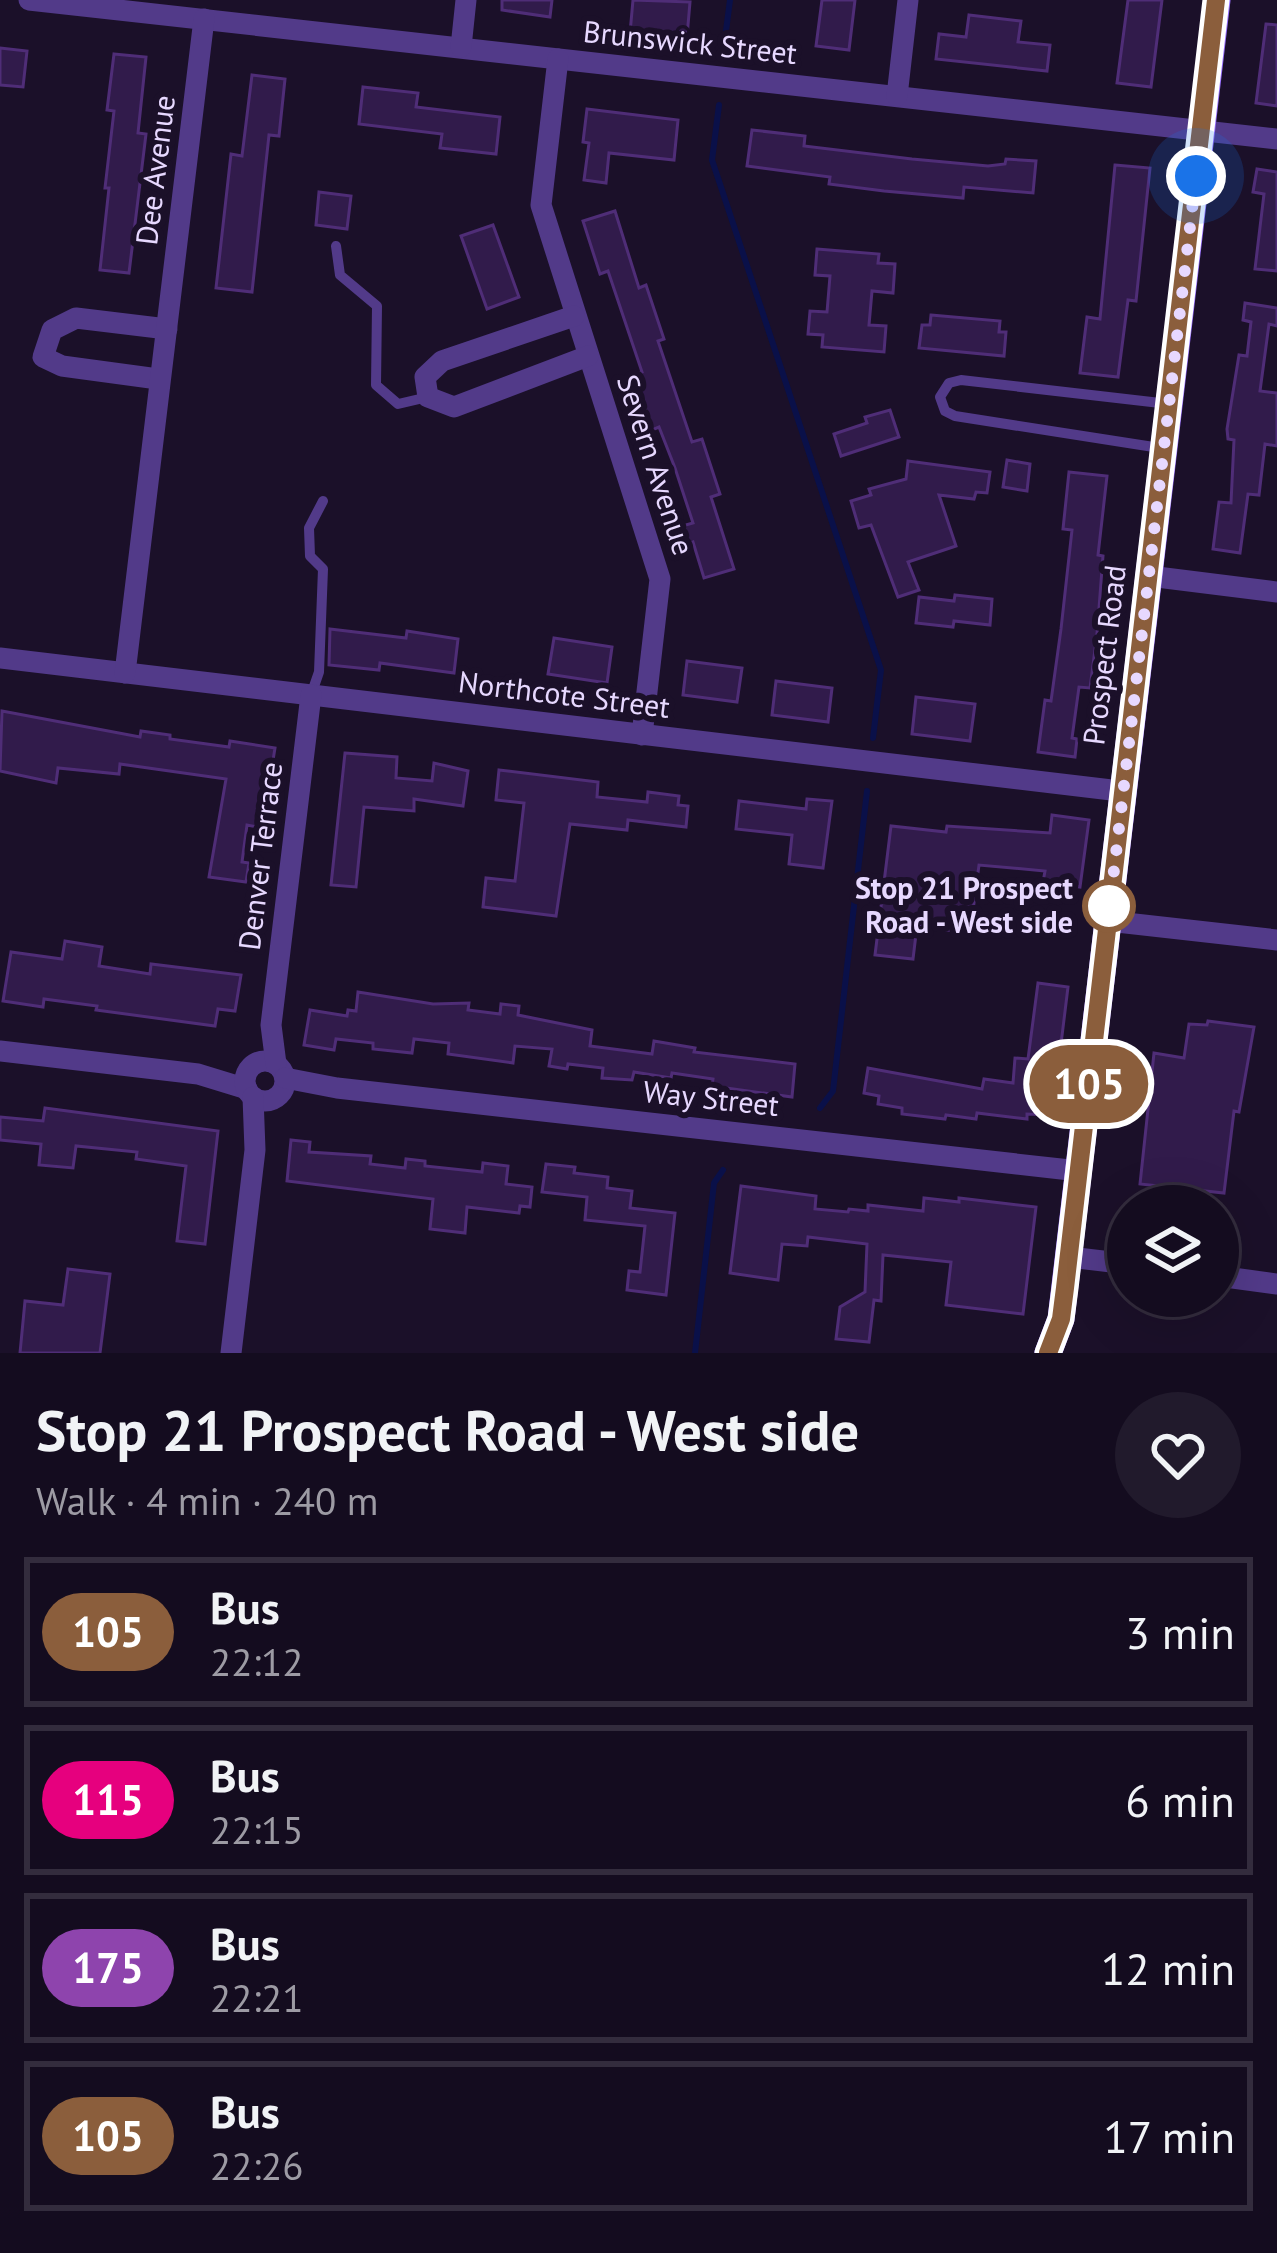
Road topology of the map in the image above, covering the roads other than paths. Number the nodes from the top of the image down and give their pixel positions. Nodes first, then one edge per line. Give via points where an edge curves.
1 (29, 0) edge
2 (466, 0) edge
3 (908, 0) edge
4 (1216, 0) edge
5 (75, 3) edge
6 (204, 19) junction
7 (460, 46) junction
8 (558, 59) junction
9 (897, 96) junction
10 (1201, 130) junction
11 (1277, 140) edge
12 (335, 246) dead end
13 (574, 316) junction
14 (167, 328) junction
15 (588, 356) junction
16 (158, 379) junction
17 (428, 397) junction
18 (1169, 404) junction
19 (1163, 449) junction
20 (323, 501) dead end
21 (1149, 576) junction
22 (1277, 592) edge
23 (0, 658) edge
24 (125, 673) junction
25 (310, 695) junction
26 (643, 734) junction
27 (1120, 791) junction
28 (1108, 921) junction
29 (1277, 940) edge
30 (0, 1051) edge
31 (265, 1081) junction
32 (1079, 1171) junction
33 (1069, 1257) junction
34 (1107, 1262) edge
35 (1239, 1279) edge
36 (1277, 1284) edge
37 (1061, 1319) junction
38 (231, 1353) edge
39 (1048, 1353) edge
40 (1066, 1353) edge

1 - 5 street, Brunswick Street
2 - 7 street
3 - 9 street
4 - 10 main road, Prospect Road
5 - 6 street, Brunswick Street
6 - 7 street, Brunswick Street
6 - 14 street, Dee Avenue
7 - 8 street, Brunswick Street
8 - 9 street, Brunswick Street
8 - 13 street, Severn Avenue via 541,205
9 - 10 street, Brunswick Street
10 - 11 street, Brunswick Street
10 - 18 main road, Prospect Road
12 - 17 lane via 340,274 377,306 376,385 398,404
13 - 15 street, Severn Avenue
13 - 17 street via 442,361 425,377
14 - 16 street, Dee Avenue
14 - 16 street via 76,318 52,330 44,357
15 - 17 street, Severn Avenue via 454,407
15 - 26 street, Severn Avenue via 660,579
16 - 24 street, Dee Avenue
18 - 19 main road, Prospect Road
18 - 19 lane via 961,380 940,398 956,416
19 - 21 main road, Prospect Road
20 - 25 lane via 309,529 310,556 323,569 319,672
21 - 22 street
21 - 27 main road, Prospect Road
23 - 24 street, Northcote Street
24 - 25 street, Northcote Street
25 - 26 street, Northcote Street
25 - 31 street, Denver Terrace
26 - 27 street, Northcote Street
27 - 28 main road, Prospect Road
28 - 29 street
28 - 32 main road, Prospect Road
30 - 31 street, Way Street
31 - 32 street, Way Street
31 - 38 street, Denver Terrace
32 - 33 main road, Prospect Road
33 - 34 street
33 - 37 main road, Prospect Road
35 - 36 street
37 - 39 main road, Prospect Road
37 - 40 main road, Prospect Road

